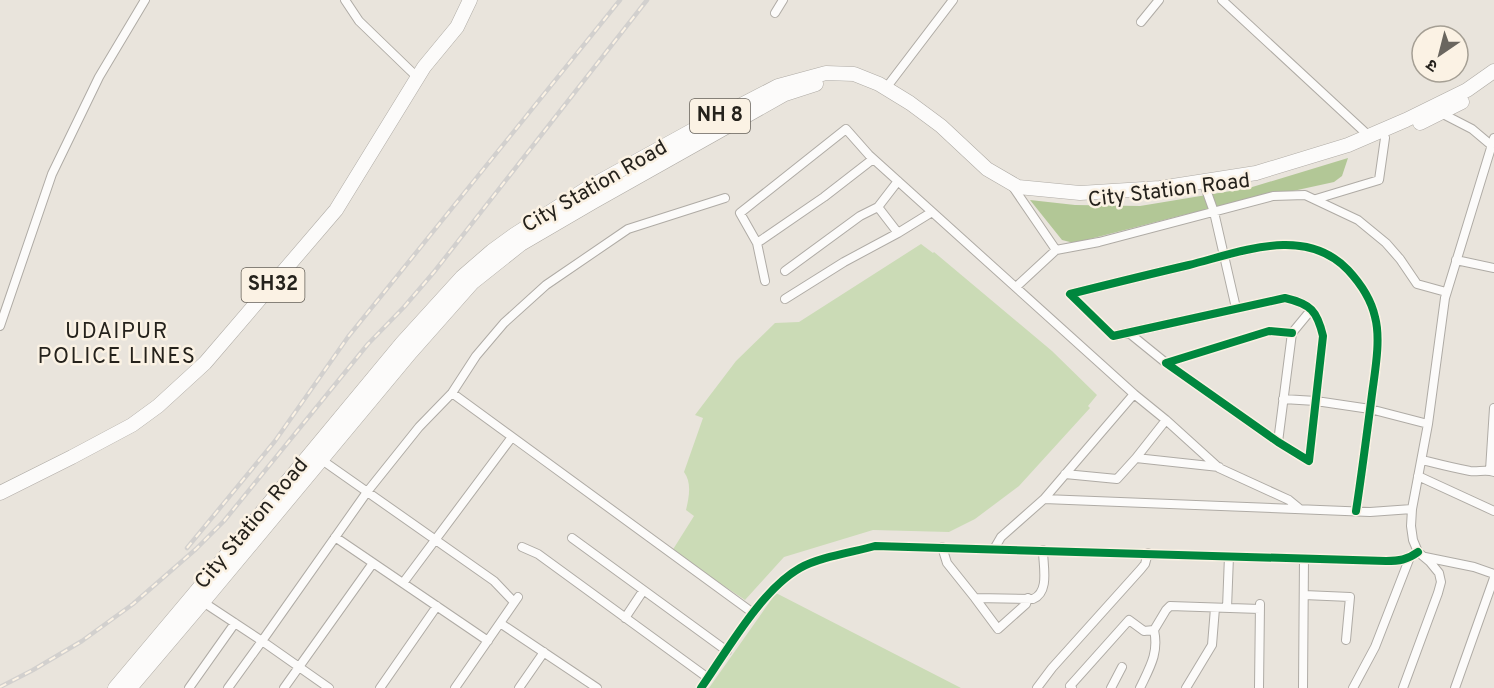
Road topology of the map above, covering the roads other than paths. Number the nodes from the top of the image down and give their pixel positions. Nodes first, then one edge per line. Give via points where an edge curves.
1 (145, 0) edge
2 (345, 0) edge
3 (470, 0) edge
4 (783, 0) edge
5 (953, 0) edge
6 (1159, 0) edge
7 (1222, 0) edge
8 (775, 13) dead end
9 (1141, 22) dead end
10 (1494, 71) edge
11 (417, 77) junction
12 (1494, 81) edge
13 (886, 88) junction
14 (1441, 113) junction
15 (1369, 136) junction
16 (1385, 138) junction
17 (1492, 141) edge
18 (873, 159) junction
19 (898, 181) junction
20 (1204, 185) junction
21 (1013, 187) junction
22 (726, 198) dead end
23 (1316, 199) junction
24 (878, 207) junction
25 (932, 212) junction
26 (1214, 212) junction
27 (898, 233) junction
28 (758, 243) junction
29 (1056, 250) junction
30 (1224, 256) junction
31 (1456, 260) junction
32 (1494, 268) edge
33 (785, 271) dead end
34 (765, 281) dead end
35 (1016, 287) junction
36 (1446, 292) junction
37 (785, 299) dead end
38 (1236, 308) junction
39 (1311, 310) junction
40 (0, 326) edge
41 (1129, 333) junction
42 (1292, 333) junction
43 (1166, 363) junction
44 (452, 393) junction
45 (1134, 394) junction
46 (1282, 399) junction
47 (1316, 401) junction
48 (1370, 410) junction
49 (1494, 410) edge
50 (1166, 420) junction
51 (1428, 424) junction
52 (512, 437) junction
53 (1278, 442) junction
54 (1493, 446) edge
55 (316, 456) junction
56 (1136, 458) junction
57 (1422, 460) junction
58 (1219, 468) junction
59 (1492, 471) edge
60 (1065, 474) junction
61 (1418, 476) junction
62 (367, 492) junction
63 (0, 493) edge
64 (1044, 499) junction
65 (1300, 509) junction
66 (1412, 509) junction
67 (1356, 511) junction
68 (1494, 511) edge
69 (335, 537) junction
70 (572, 538) dead end
71 (435, 540) junction
72 (522, 547) dead end
73 (942, 547) junction
74 (994, 549) junction
75 (1043, 550) junction
76 (1148, 553) junction
77 (1417, 555) junction
78 (1229, 556) junction
79 (1304, 558) junction
80 (373, 563) junction
81 (1494, 576) edge
82 (403, 583) junction
83 (643, 591) junction
84 (1304, 595) junction
85 (975, 598) junction
86 (1028, 598) junction
87 (203, 602) junction
88 (437, 606) junction
89 (1215, 608) junction
90 (1227, 608) junction
91 (753, 614) junction
92 (625, 618) junction
93 (500, 622) junction
94 (235, 623) junction
95 (1154, 630) junction
96 (1346, 640) dead end
97 (262, 641) junction
98 (488, 641) junction
99 (544, 651) junction
100 (727, 651) junction
101 (299, 667) junction
102 (1122, 668) dead end
103 (708, 678) junction
104 (1070, 687) edge
105 (115, 688) edge
106 (130, 688) edge
107 (189, 688) edge
108 (228, 688) edge
109 (284, 688) edge
110 (329, 688) edge
111 (380, 688) edge
112 (455, 688) edge
113 (519, 688) edge
114 (597, 688) edge
115 (701, 688) edge
116 (1037, 688) edge
117 (1111, 688) edge
118 (1140, 688) edge
119 (1186, 688) edge
120 (1259, 688) edge
121 (1303, 688) edge
122 (1353, 688) edge
123 (1403, 688) edge
124 (1455, 688) edge

1 - 40 street via 99,77 52,174
2 - 11 street via 359,21
3 - 11 main road, SH32 via 457,27
4 - 8 street
5 - 13 street
6 - 9 street
7 - 15 street
10 - 15 main road, City Station Road / NH 8 via 1467,90
11 - 63 main road, SH32 via 336,210 205,363 132,425
12 - 14 main road, City Station Road / NH 8
13 - 21 main road, City Station Road / NH 8 via 941,126 987,169
13 - 55 main road, City Station Road / NH 8 via 854,74 826,73 778,86 595,184 541,218 462,277 402,343
14 - 16 main road, City Station Road / NH 8
14 - 17 street
15 - 20 main road, City Station Road / NH 8 via 1256,173
16 - 20 main road, City Station Road / NH 8 via 1351,153 1258,181
16 - 23 street via 1379,180
17 - 31 street
18 - 19 street
18 - 28 street
18 - 28 street via 846,129 740,213
19 - 24 street
19 - 25 street
20 - 21 main road, City Station Road / NH 8 via 1161,196 1080,201 1043,198
20 - 26 street
21 - 29 street
21 - 55 main road, City Station Road / NH 8 via 986,176 905,110 852,82 827,81 785,94 521,244 472,284
22 - 44 street via 628,229 546,285 504,323
23 - 26 street via 1305,195 1273,196
23 - 36 street via 1358,220 1386,243 1417,284
24 - 27 street
24 - 33 street
25 - 27 street
25 - 35 street
26 - 29 street
26 - 30 street
27 - 37 street
28 - 34 street
29 - 35 street
30 - 38 street
30 - 41 street via 1070,294 1113,336
30 - 48 street via 1286,244 1314,249 1343,265 1365,291 1376,318 1377,350
31 - 32 street
31 - 36 street
35 - 45 street
36 - 51 street
38 - 39 street via 1285,298
38 - 41 street
39 - 42 street
39 - 47 street via 1319,319 1323,336
41 - 43 street
42 - 43 street via 1269,330
42 - 46 street
43 - 53 street
44 - 52 street
44 - 62 street
45 - 50 street
45 - 60 street
46 - 47 street
46 - 53 street
47 - 48 street
47 - 53 street via 1310,461
48 - 51 street
48 - 67 street
49 - 54 street
50 - 56 street
50 - 58 street
51 - 57 street
52 - 71 street
52 - 91 street
54 - 59 street
55 - 62 street
55 - 87 main road, City Station Road / NH 8
55 - 105 main road, City Station Road / NH 8
56 - 58 street
56 - 60 street via 1117,479
57 - 59 street via 1471,471
57 - 61 street
58 - 65 street via 1289,500
60 - 64 street
61 - 66 street
61 - 68 street
62 - 69 street
62 - 71 street
64 - 65 street
64 - 74 street via 1001,537
65 - 67 street
66 - 67 street
66 - 77 street via 1411,534
69 - 80 street
69 - 97 street
70 - 83 street
71 - 82 street
71 - 93 street via 516,600
72 - 92 street via 538,554
73 - 74 street
73 - 85 street via 947,563
73 - 91 street via 875,546 816,561 788,576
74 - 75 street
75 - 76 street
75 - 86 street via 1043,589 1036,598
76 - 78 street
76 - 116 street via 1141,569
77 - 79 street via 1401,561
77 - 81 street via 1474,567
77 - 122 street
77 - 123 street via 1436,567 1441,582
78 - 79 street
78 - 90 street
79 - 84 street
80 - 82 street
80 - 101 street
81 - 124 street
82 - 88 street
83 - 92 street
83 - 100 street
84 - 96 street via 1350,597
84 - 121 street
85 - 86 street
85 - 86 street via 998,629
87 - 94 street
87 - 106 main road, City Station Road / NH 8
88 - 98 street
88 - 111 street
89 - 90 street
89 - 95 street via 1170,606
89 - 119 street via 1212,645
90 - 120 street via 1260,607
91 - 100 street
92 - 103 street
93 - 98 street
93 - 99 street
94 - 97 street
94 - 107 street
95 - 104 street via 1144,631 1129,620
95 - 118 street via 1154,658
97 - 101 street
97 - 108 street
98 - 112 street
99 - 113 street
99 - 114 street
100 - 103 street
101 - 109 street
101 - 110 street
102 - 117 street
103 - 115 street

